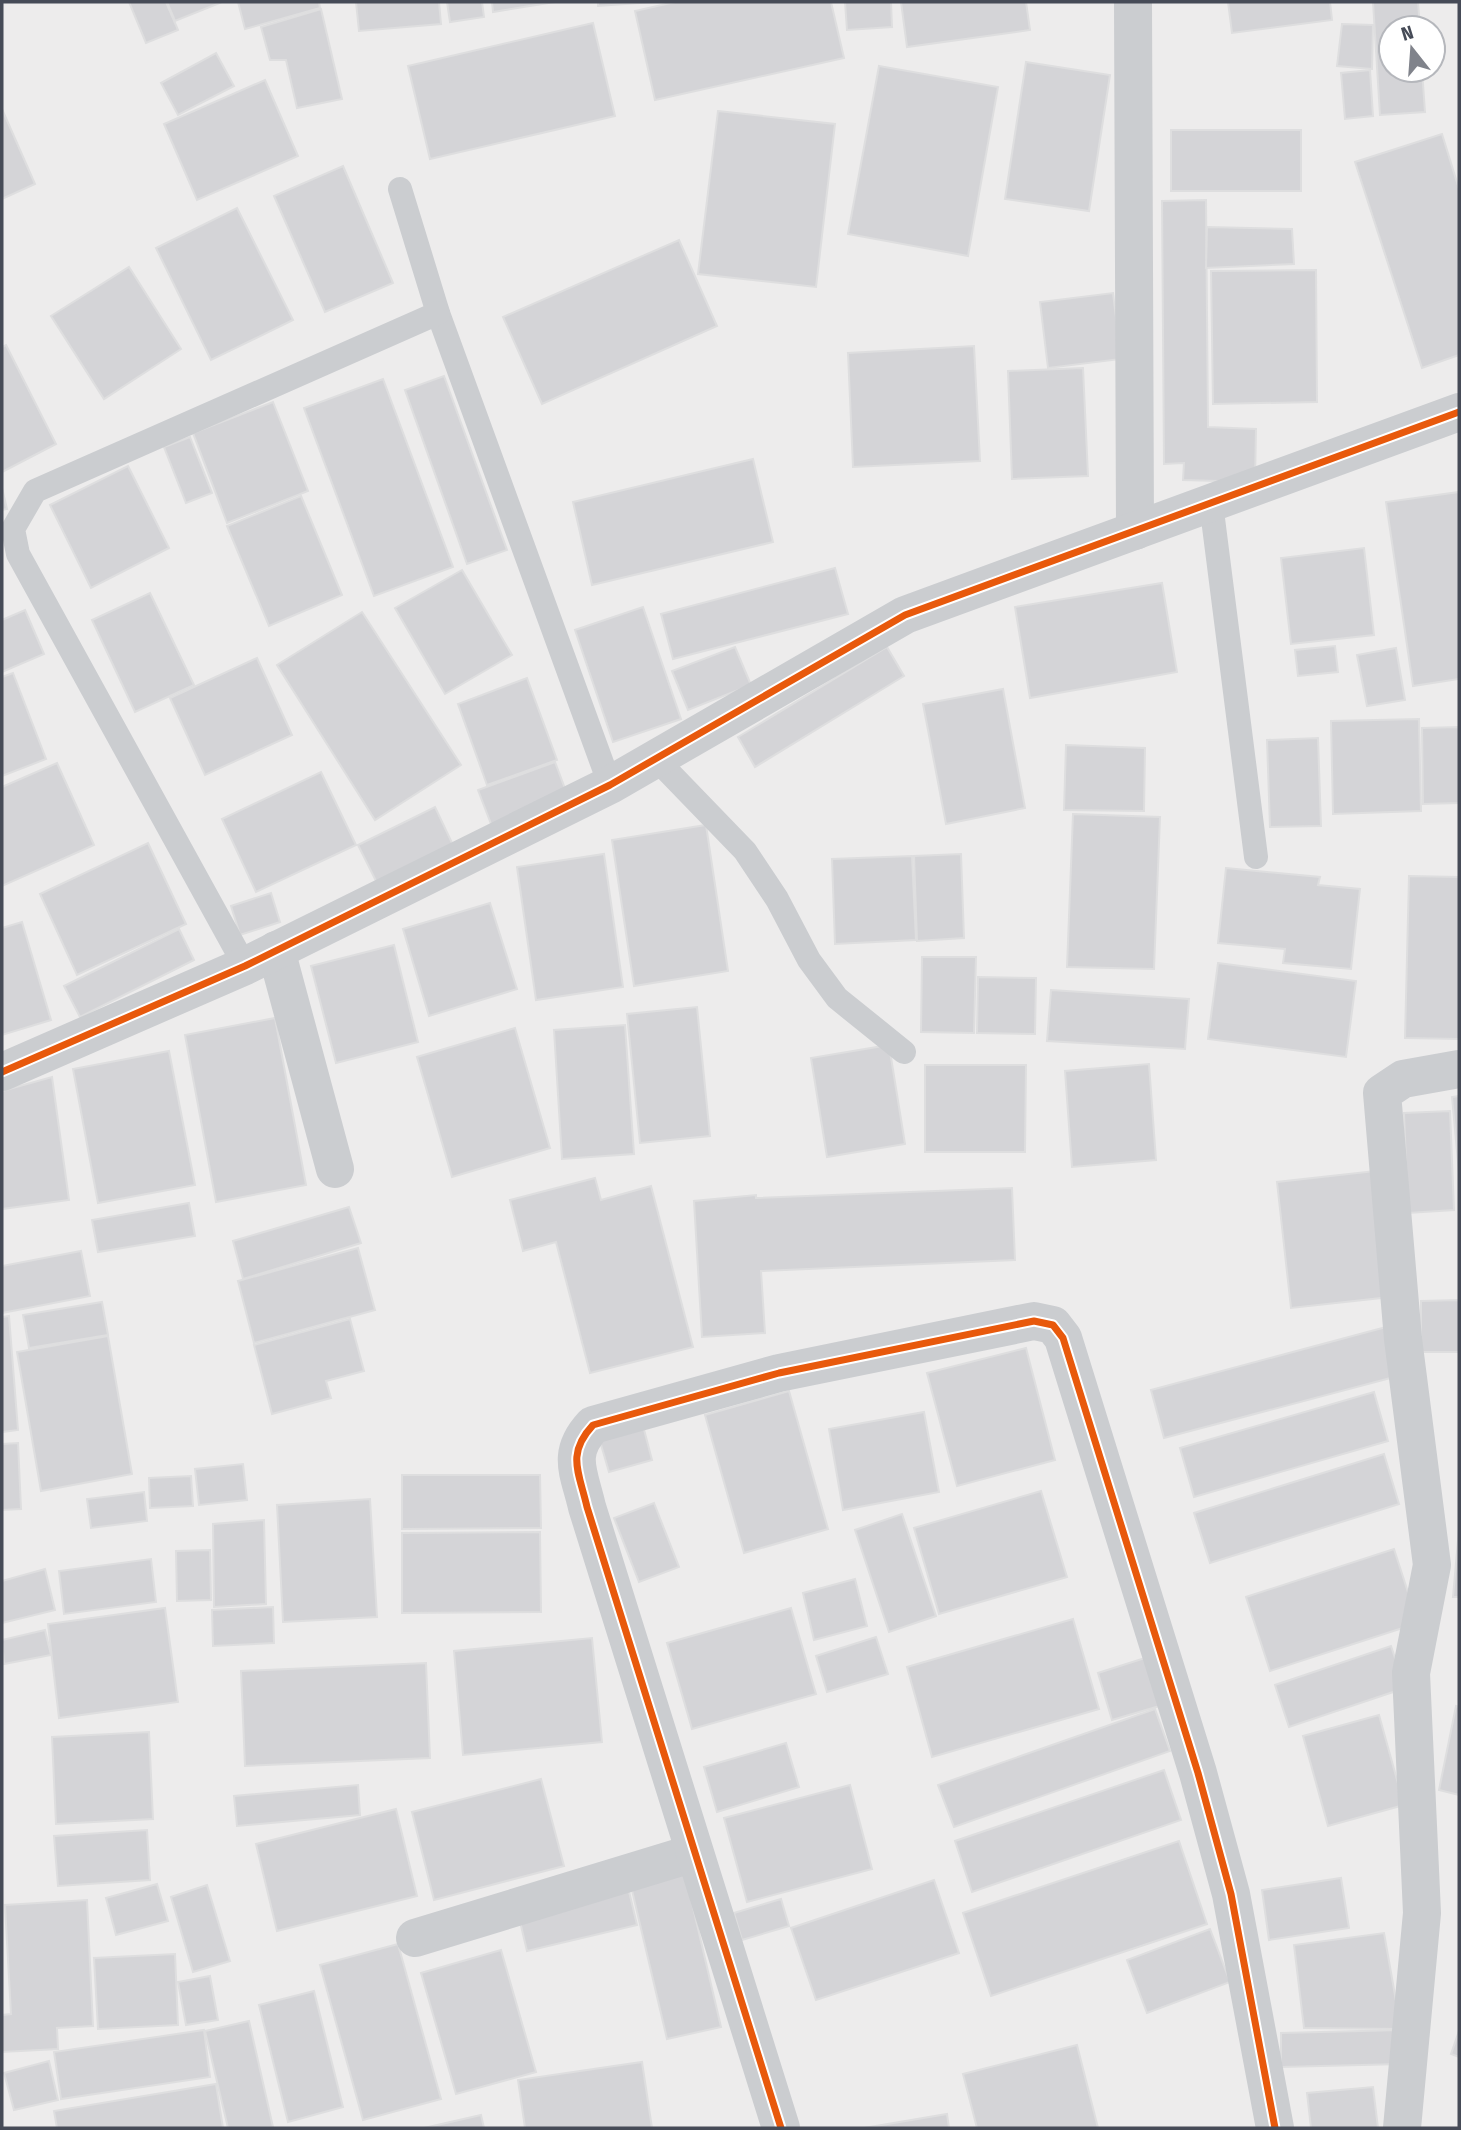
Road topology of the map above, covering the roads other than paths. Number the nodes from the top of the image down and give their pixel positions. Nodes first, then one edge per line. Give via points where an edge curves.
1 (1133, 2) edge
2 (400, 189) dead end
3 (438, 313) junction
4 (1459, 412) edge
5 (1212, 503) junction
6 (1135, 531) junction
7 (656, 759) junction
8 (610, 785) junction
9 (1256, 858) dead end
10 (260, 958) junction
11 (904, 1052) dead end
12 (1459, 1069) edge
13 (2, 1072) edge
14 (335, 1169) dead end
15 (694, 1853) junction
16 (415, 1938) dead end
17 (780, 2128) edge
18 (1275, 2128) edge
19 (1402, 2128) edge

1 - 6 street
2 - 3 lane
3 - 8 lane
3 - 10 lane via 35,491 13,529 18,554
4 - 5 street
5 - 6 street
5 - 9 lane
6 - 7 street via 905,615
7 - 8 street
7 - 11 lane via 745,851 809,960 837,998
8 - 10 street
10 - 13 street
10 - 14 street
12 - 19 street via 1403,1079 1382,1093 1403,1339 1432,1565 1411,1672 1422,1913
15 - 16 street
15 - 17 street
15 - 18 street via 587,1507 576,1457 578,1441 593,1425 779,1373 1034,1321 1053,1325 1063,1338 1231,1894

